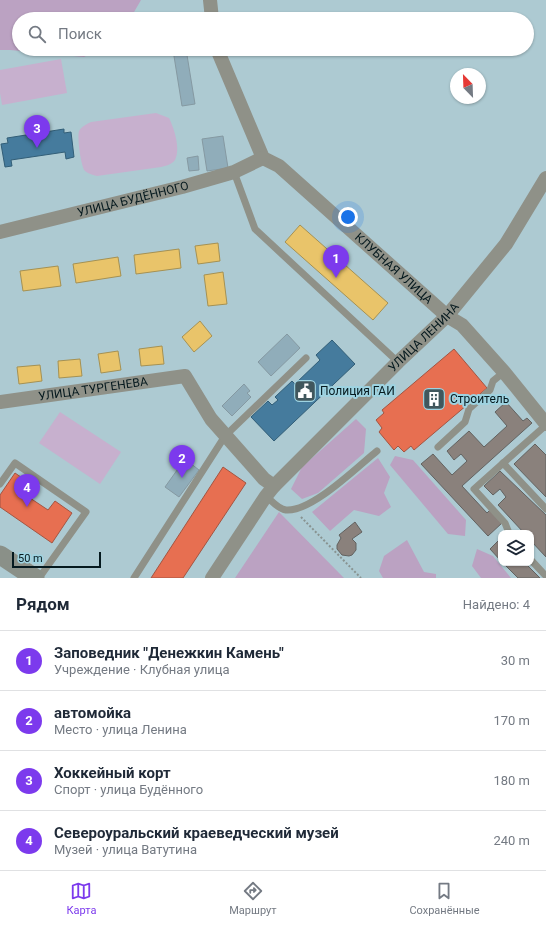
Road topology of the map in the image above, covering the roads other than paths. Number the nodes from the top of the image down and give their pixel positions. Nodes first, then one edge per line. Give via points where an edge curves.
1 (210, 0) edge
2 (211, 12) edge
3 (220, 56) edge
4 (263, 158) junction
5 (234, 172) junction
6 (546, 178) edge
7 (0, 232) edge
8 (447, 316) junction
9 (306, 358) dead end
10 (398, 362) junction
11 (504, 372) junction
12 (0, 401) edge
13 (546, 424) edge
14 (225, 436) junction
15 (438, 448) dead end
16 (377, 451) dead end
17 (503, 463) junction
18 (0, 484) edge
19 (270, 491) junction
20 (546, 509) edge
21 (507, 530) edge
22 (0, 556) edge
23 (534, 563) edge
24 (546, 576) edge
25 (35, 578) edge
26 (39, 578) edge
27 (134, 578) edge
28 (212, 578) edge

1 - 2 street
3 - 4 street
4 - 5 street, УЛИЦА БУДЁННОГО
4 - 8 street, КЛУБНАЯ УЛИЦА via 279,166
5 - 7 street, УЛИЦА БУДЁННОГО
5 - 10 lane via 255,229
6 - 8 street, УЛИЦА ЛЕНИНА via 506,244
8 - 10 street, УЛИЦА ЛЕНИНА
8 - 11 street, КЛУБНАЯ УЛИЦА via 462,325
9 - 14 lane
10 - 19 street, УЛИЦА ЛЕНИНА
11 - 13 street, КЛУБНАЯ УЛИЦА
11 - 15 lane via 493,381 490,390 470,408 465,422
12 - 14 street, УЛИЦА ТУРГЕНЕВА via 185,376 211,419
13 - 17 lane
14 - 19 street via 264,479
14 - 27 lane
16 - 19 lane via 318,499 293,509 285,510 278,507
17 - 20 lane
17 - 21 lane via 474,489 505,523
18 - 26 lane via 15,463 86,512
19 - 28 street, УЛИЦА ЛЕНИНА
22 - 25 main road
23 - 24 lane

